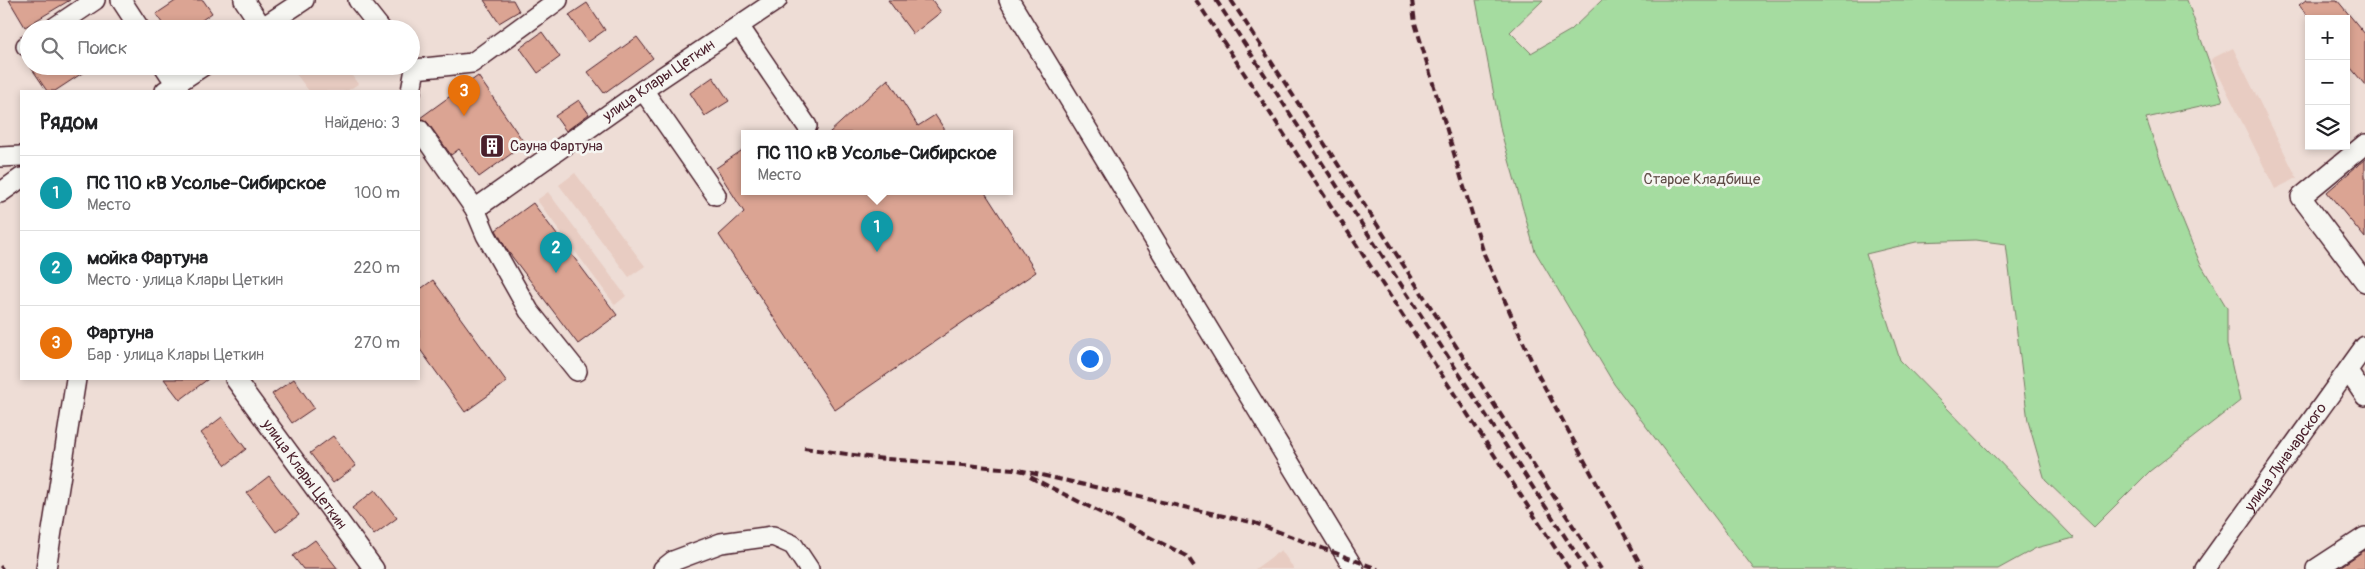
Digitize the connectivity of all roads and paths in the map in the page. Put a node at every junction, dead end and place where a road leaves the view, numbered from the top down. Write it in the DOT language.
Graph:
graph roads {
  1 [pos="95,0"];
  2 [pos="121,0"];
  3 [pos="244,0"];
  4 [pos="304,0"];
  5 [pos="358,0"];
  6 [pos="558,0"];
  7 [pos="777,0"];
  8 [pos="1009,0"];
  9 [pos="65,20"];
  10 [pos="134,20"];
  11 [pos="256,20"];
  12 [pos="273,20"];
  13 [pos="374,20"];
  14 [pos="739,26"];
  15 [pos="420,67"];
  16 [pos="166,75"];
  17 [pos="190,75"];
  18 [pos="412,75"];
  19 [pos="170,88"];
  20 [pos="411,90"];
  21 [pos="644,90"];
  22 [pos="807,126"];
  23 [pos="420,130"];
  24 [pos="2365,144"];
  25 [pos="20,156"];
  26 [pos="0,157"];
  27 [pos="20,179"];
  28 [pos="0,194"];
  29 [pos="716,195"];
  30 [pos="475,209"];
  31 [pos="2365,282"];
  32 [pos="2365,346"];
  33 [pos="577,371"];
  34 [pos="2348,371"];
  35 [pos="76,380"];
  36 [pos="236,380"];
  37 [pos="2365,396"];
  38 [pos="2365,537"];
  39 [pos="0,566"];
  40 [pos="3,569"];
  41 [pos="46,569"];
  42 [pos="374,569"];
  43 [pos="663,569"];
  44 [pos="809,569"];
  45 [pos="1354,569"];
  46 [pos="2205,569"];
  47 [pos="2316,569"];
  1 -- 9 [label="street"];
  2 -- 10 [label="street"];
  3 -- 11 [label="street"];
  4 -- 12 [label="street"];
  5 -- 13 [label="street"];
  6 -- 15 [label="street"];
  7 -- 14 [label="street, улица Клары Цеткин"];
  8 -- 45 [label="street"];
  14 -- 21 [label="street, улица Клары Цеткин"];
  14 -- 22 [label="street"];
  16 -- 19 [label="street"];
  17 -- 19 [label="street"];
  18 -- 20 [label="street"];
  21 -- 29 [label="street"];
  21 -- 30 [label="street, улица Клары Цеткин"];
  23 -- 30 [label="street"];
  24 -- 31 [label="street"];
  25 -- 26 [label="street"];
  27 -- 28 [label="street"];
  30 -- 33 [label="street"];
  32 -- 34 [label="street, улица Луначарского"];
  34 -- 37 [label="street"];
  34 -- 46 [label="street, улица Луначарского"];
  35 -- 41 [label="street"];
  36 -- 42 [label="street, улица Клары Цеткин"];
  38 -- 47 [label="street"];
  39 -- 40 [label="path"];
  43 -- 44 [label="street"];
}
